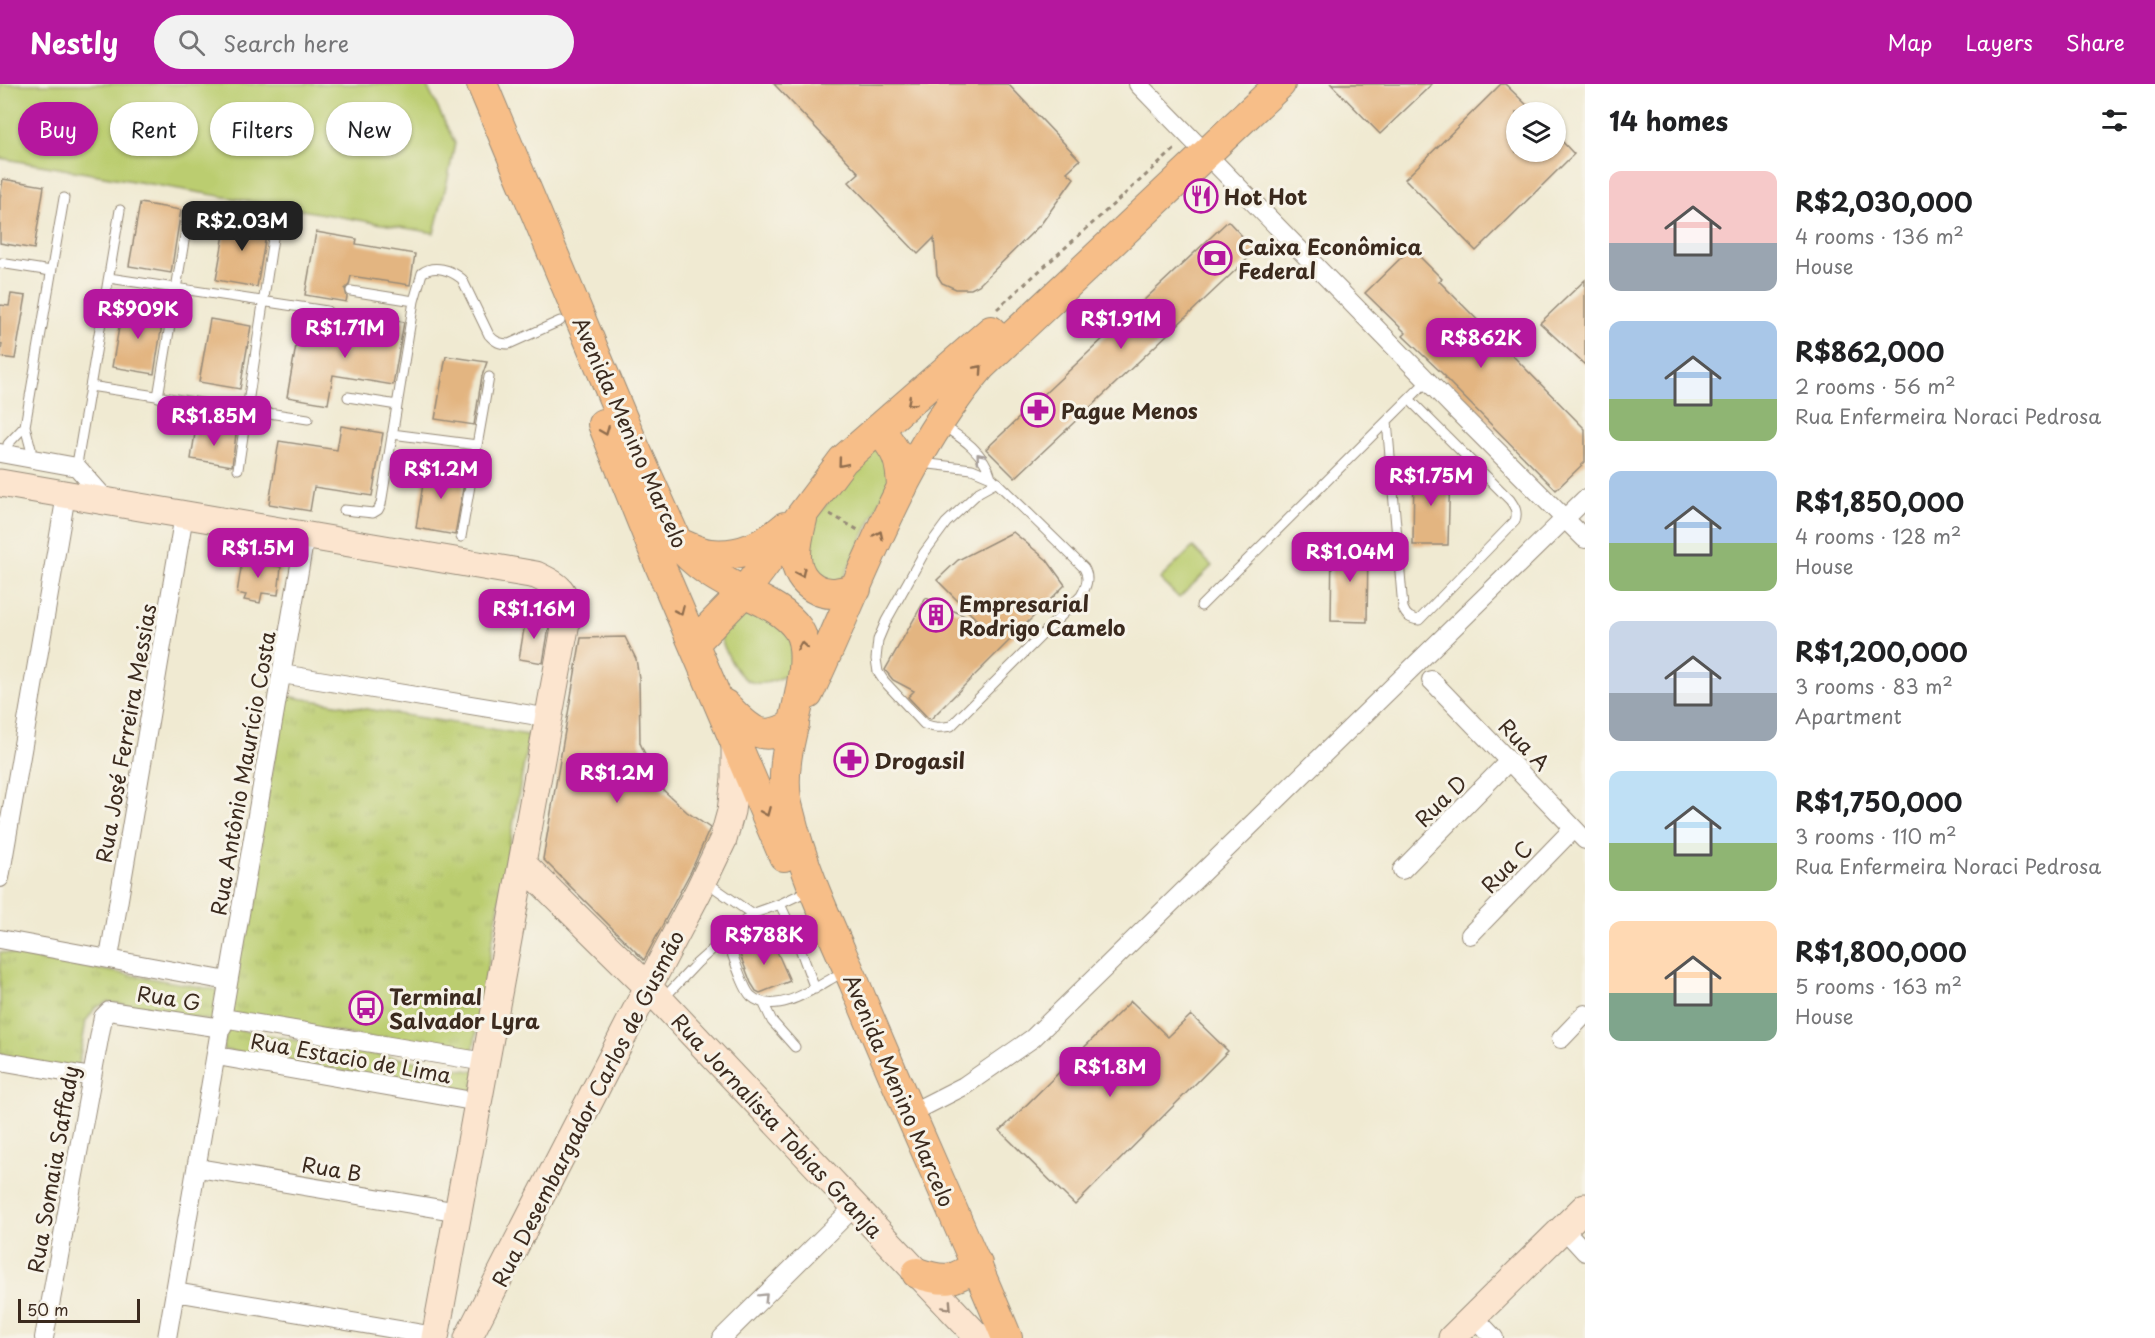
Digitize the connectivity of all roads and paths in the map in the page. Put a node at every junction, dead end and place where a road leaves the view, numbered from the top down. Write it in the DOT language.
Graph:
graph roads {
  1 [pos="462,84"];
  2 [pos="482,84"];
  3 [pos="1138,84"];
  4 [pos="1258,84"];
  5 [pos="1280,84"];
  6 [pos="1197,143"];
  7 [pos="64,198"];
  8 [pos="120,210"];
  9 [pos="187,223"];
  10 [pos="273,238"];
  11 [pos="0,263"];
  12 [pos="51,272"];
  13 [pos="109,278"];
  14 [pos="176,288"];
  15 [pos="351,291"];
  16 [pos="414,301"];
  17 [pos="264,302"];
  18 [pos="996,310"];
  19 [pos="327,311"];
  20 [pos="560,321"];
  21 [pos="489,377"];
  22 [pos="1427,381"];
  23 [pos="90,387"];
  24 [pos="158,397"];
  25 [pos="348,397"];
  26 [pos="1409,399"];
  27 [pos="397,405"];
  28 [pos="247,410"];
  29 [pos="308,419"];
  30 [pos="1387,421"];
  31 [pos="938,423"];
  32 [pos="25,426"];
  33 [pos="879,429"];
  34 [pos="392,434"];
  35 [pos="477,445"];
  36 [pos="3,449"];
  37 [pos="32,454"];
  38 [pos="77,462"];
  39 [pos="916,462"];
  40 [pos="238,469"];
  41 [pos="994,479"];
  42 [pos="0,483"];
  43 [pos="902,488"];
  44 [pos="66,495"];
  45 [pos="1585,499"];
  46 [pos="108,502"];
  47 [pos="344,510"];
  48 [pos="807,510"];
  49 [pos="184,515"];
  50 [pos="1565,519"];
  51 [pos="305,536"];
  52 [pos="461,537"];
  53 [pos="1585,539"];
  54 [pos="877,541"];
  55 [pos="677,542"];
  56 [pos="856,589"];
  57 [pos="744,592"];
  58 [pos="1201,606"];
  59 [pos="694,642"];
  60 [pos="282,674"];
  61 [pos="1431,680"];
  62 [pos="718,698"];
  63 [pos="550,718"];
  64 [pos="794,724"];
  65 [pos="735,739"];
  66 [pos="1509,761"];
  67 [pos="1579,835"];
  68 [pos="523,864"];
  69 [pos="1402,870"];
  70 [pos="0,878"];
  71 [pos="704,880"];
  72 [pos="790,899"];
  73 [pos="752,914"];
  74 [pos="1470,935"];
  75 [pos="726,937"];
  76 [pos="0,939"];
  77 [pos="109,958"];
  78 [pos="228,981"];
  79 [pos="826,982"];
  80 [pos="654,994"];
  81 [pos="763,1002"];
  82 [pos="110,1011"];
  83 [pos="1585,1014"];
  84 [pos="223,1023"];
  85 [pos="1561,1039"];
  86 [pos="795,1047"];
  87 [pos="217,1056"];
  88 [pos="0,1061"];
  89 [pos="485,1062"];
  90 [pos="92,1077"];
  91 [pos="478,1102"];
  92 [pos="909,1114"];
  93 [pos="198,1168"];
  94 [pos="855,1206"];
  95 [pos="1585,1207"];
  96 [pos="459,1212"];
  97 [pos="1563,1228"];
  98 [pos="1585,1252"];
  99 [pos="971,1269"];
  100 [pos="918,1273"];
  101 [pos="175,1292"];
  102 [pos="442,1301"];
  103 [pos="485,1306"];
  104 [pos="1474,1317"];
  105 [pos="435,1337"];
  106 [pos="44,1338"];
  107 [pos="167,1338"];
  108 [pos="468,1338"];
  109 [pos="722,1338"];
  110 [pos="979,1338"];
  111 [pos="991,1338"];
  112 [pos="1007,1338"];
  113 [pos="1452,1338"];
  114 [pos="1494,1338"];
  1 -- 20 [label="main road, Avenida Menino Marcelo"];
  2 -- 55 [label="main road, Avenida Menino Marcelo"];
  3 -- 6 [label="street"];
  4 -- 6 [label="main road"];
  5 -- 6 [label="main road"];
  6 -- 18 [label="path"];
  6 -- 22 [label="street"];
  31 -- 6 [label="main road, one-way"];
  6 -- 33 [label="main road, one-way"];
  7 -- 12 [label="lane"];
  8 -- 13 [label="lane"];
  9 -- 14 [label="lane"];
  10 -- 17 [label="lane"];
  11 -- 12 [label="lane"];
  12 -- 32 [label="lane"];
  13 -- 14 [label="lane"];
  13 -- 23 [label="lane"];
  14 -- 17 [label="lane"];
  14 -- 24 [label="lane"];
  15 -- 16 [label="lane"];
  16 -- 20 [label="lane"];
  16 -- 27 [label="lane"];
  17 -- 19 [label="lane"];
  17 -- 28 [label="lane"];
  20 -- 59 [label="main road, Avenida Menino Marcelo, one-way"];
  21 -- 35 [label="lane"];
  22 -- 26 [label="lane"];
  22 -- 50 [label="street"];
  23 -- 24 [label="lane"];
  23 -- 38 [label="lane"];
  24 -- 28 [label="lane"];
  25 -- 27 [label="lane"];
  26 -- 30 [label="lane"];
  26 -- 30 [label="lane"];
  27 -- 34 [label="lane"];
  28 -- 29 [label="lane"];
  28 -- 40 [label="lane"];
  30 -- 58 [label="lane"];
  31 -- 39 [label="main road"];
  41 -- 31 [label="lane, one-way"];
  32 -- 36 [label="lane"];
  32 -- 37 [label="lane"];
  33 -- 43 [label="main road"];
  33 -- 48 [label="main road, one-way"];
  34 -- 35 [label="lane"];
  34 -- 47 [label="lane"];
  35 -- 52 [label="lane"];
  36 -- 37 [label="street"];
  37 -- 38 [label="street"];
  38 -- 46 [label="street"];
  39 -- 41 [label="lane"];
  39 -- 43 [label="main road"];
  41 -- 41 [label="lane"];
  42 -- 44 [label="street"];
  54 -- 43 [label="main road, one-way"];
  44 -- 46 [label="street"];
  44 -- 70 [label="street"];
  45 -- 50 [label="street"];
  46 -- 49 [label="street"];
  48 -- 54 [label="path"];
  48 -- 55 [label="main road"];
  48 -- 56 [label="main road, one-way"];
  48 -- 57 [label="main road"];
  49 -- 51 [label="street"];
  49 -- 77 [label="street, Rua José Ferreira Messias"];
  50 -- 53 [label="street"];
  50 -- 92 [label="street"];
  51 -- 60 [label="street, Rua Antônio Maurício Costa"];
  51 -- 63 [label="street"];
  54 -- 56 [label="main road"];
  55 -- 57 [label="main road, Avenida Menino Marcelo"];
  56 -- 64 [label="main road"];
  57 -- 59 [label="main road"];
  64 -- 57 [label="main road, Avenida Menino Marcelo, one-way"];
  59 -- 62 [label="main road, Avenida Menino Marcelo"];
  60 -- 63 [label="street"];
  60 -- 78 [label="street, Rua Antônio Maurício Costa"];
  61 -- 66 [label="street, Rua A"];
  62 -- 64 [label="main road"];
  62 -- 65 [label="main road, Avenida Menino Marcelo"];
  63 -- 68 [label="street"];
  64 -- 92 [label="main road, Avenida Menino Marcelo"];
  65 -- 71 [label="street, Rua Desembargador Carlos de Gusmão"];
  65 -- 72 [label="main road, Avenida Menino Marcelo, one-way"];
  66 -- 67 [label="street, Rua A"];
  66 -- 69 [label="street, Rua D"];
  67 -- 74 [label="street, Rua C"];
  68 -- 80 [label="street, Rua Jornalista Tobias Granja"];
  68 -- 89 [label="street"];
  71 -- 73 [label="lane"];
  71 -- 80 [label="street, Rua Desembargador Carlos de Gusmão"];
  72 -- 73 [label="lane"];
  72 -- 79 [label="main road, Avenida Menino Marcelo"];
  73 -- 75 [label="lane"];
  75 -- 80 [label="lane"];
  75 -- 81 [label="lane"];
  76 -- 77 [label="street"];
  77 -- 78 [label="street"];
  78 -- 84 [label="street, Rua Antônio Maurício Costa"];
  79 -- 81 [label="lane"];
  79 -- 99 [label="main road, Avenida Menino Marcelo"];
  80 -- 94 [label="street, Rua Jornalista Tobias Granja"];
  80 -- 103 [label="street, Rua Desembargador Carlos de Gusmão"];
  81 -- 86 [label="lane"];
  82 -- 84 [label="street, Rua G"];
  82 -- 90 [label="street, Rua Somaia Saffady"];
  83 -- 85 [label="street"];
  84 -- 87 [label="street, Rua Antônio Maurício Costa"];
  84 -- 89 [label="street, Rua G"];
  87 -- 91 [label="street, Rua Estacio de Lima"];
  87 -- 93 [label="street, Rua Antônio Maurício Costa"];
  88 -- 90 [label="street"];
  89 -- 91 [label="street"];
  90 -- 106 [label="street, Rua Somaia Saffady"];
  91 -- 96 [label="street"];
  92 -- 99 [label="main road, Avenida Menino Marcelo"];
  93 -- 96 [label="street, Rua B"];
  93 -- 101 [label="street, Rua Antônio Maurício Costa"];
  94 -- 100 [label="street, Rua Jornalista Tobias Granja"];
  109 -- 94 [label="street, one-way"];
  95 -- 97 [label="street"];
  96 -- 102 [label="street"];
  97 -- 98 [label="street"];
  97 -- 104 [label="street"];
  99 -- 100 [label="main road"];
  99 -- 111 [label="main road, Avenida Menino Marcelo"];
  99 -- 112 [label="main road, Avenida Menino Marcelo"];
  100 -- 110 [label="street, Rua Jornalista Tobias Granja, one-way"];
  101 -- 105 [label="street"];
  101 -- 107 [label="street, Rua Antônio Maurício Costa"];
  102 -- 103 [label="street"];
  102 -- 105 [label="street"];
  103 -- 108 [label="street, Rua Desembargador Carlos de Gusmão"];
  104 -- 113 [label="street"];
  104 -- 114 [label="street"];
}
